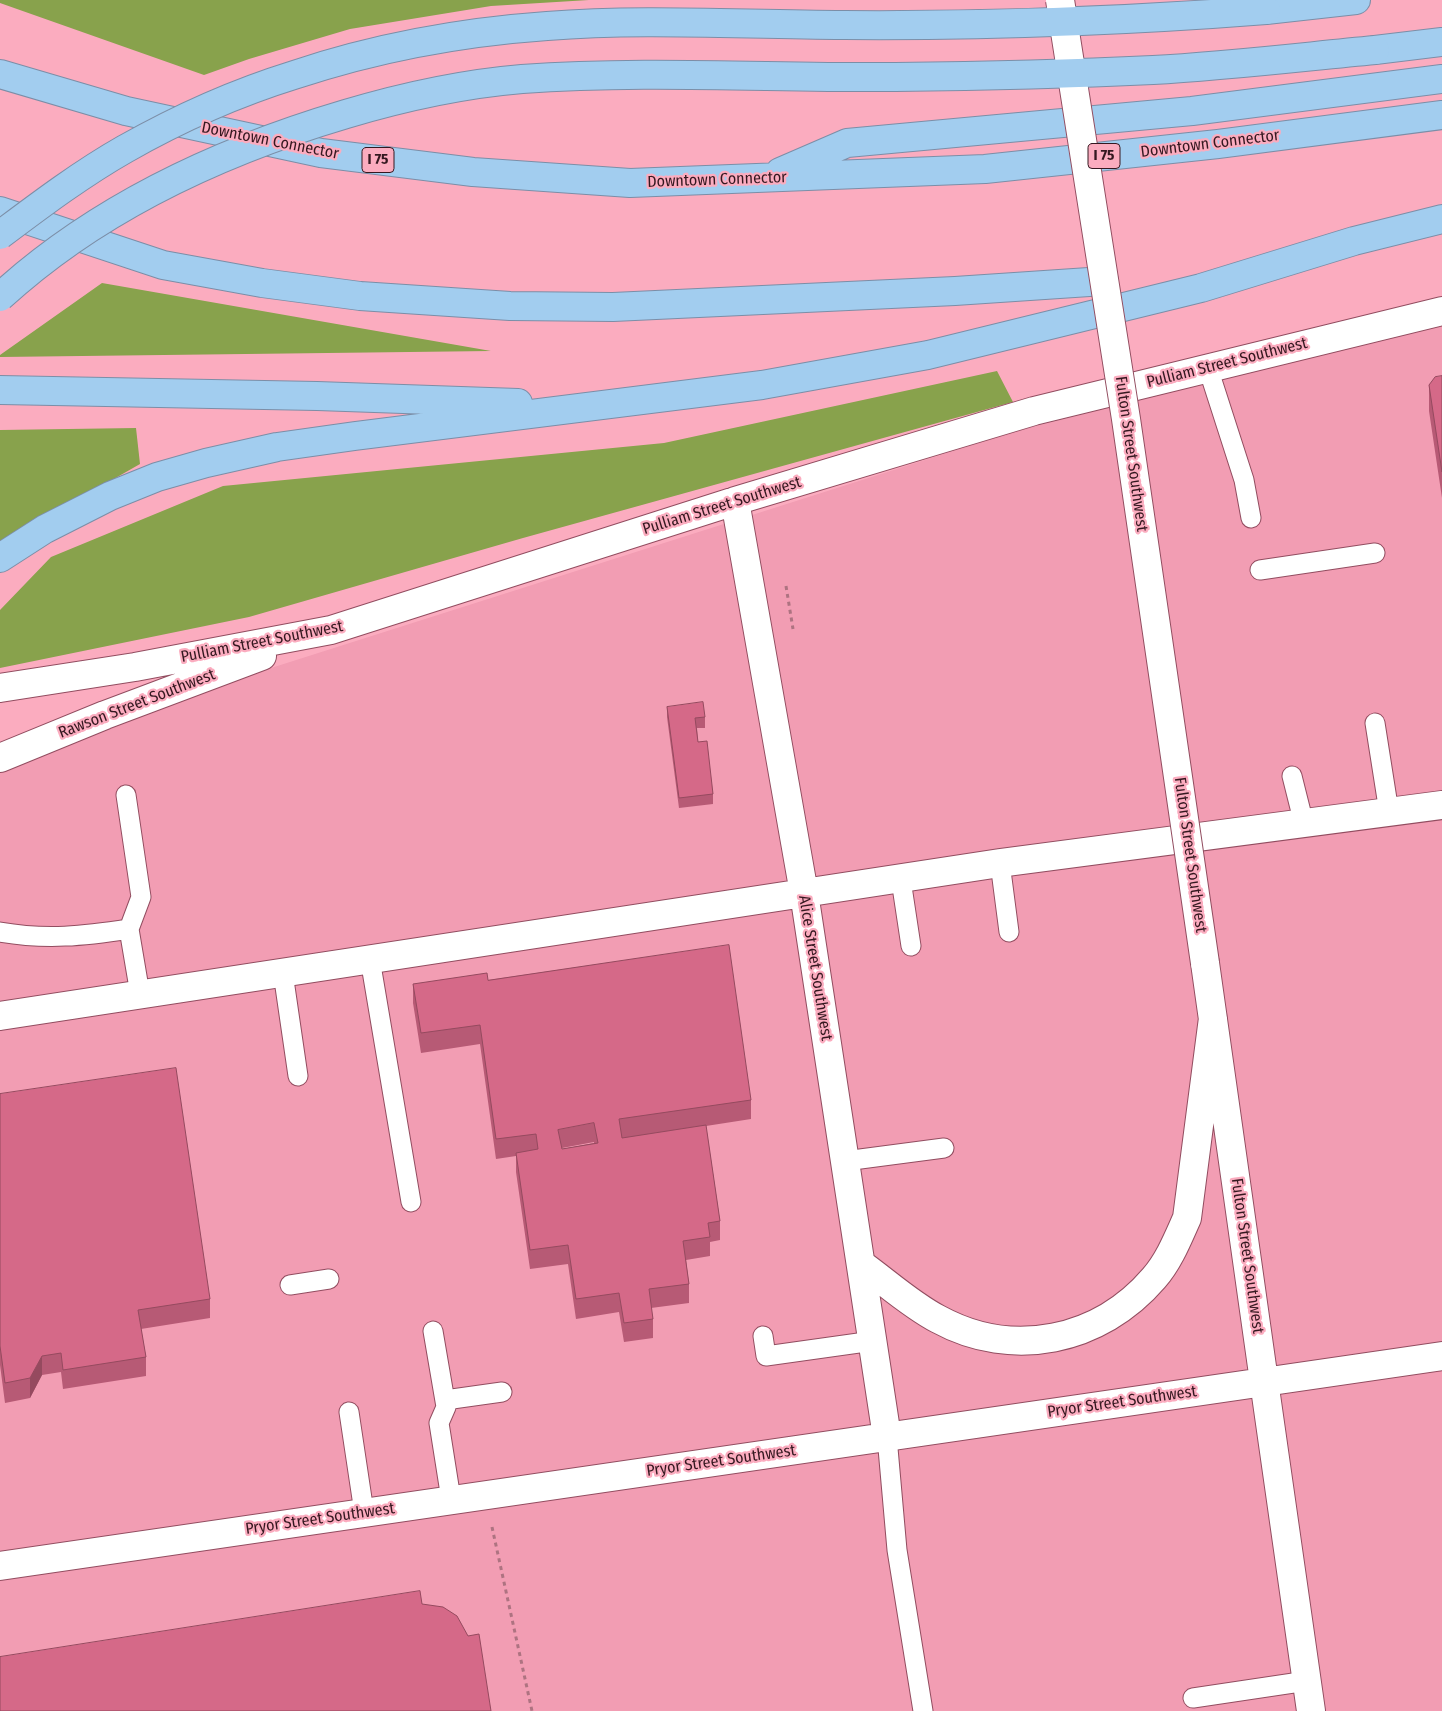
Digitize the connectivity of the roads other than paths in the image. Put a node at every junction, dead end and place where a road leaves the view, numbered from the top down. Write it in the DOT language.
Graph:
graph roads {
  1 [pos="1060,0"];
  2 [pos="1356,0"];
  3 [pos="1442,42"];
  4 [pos="0,74"];
  5 [pos="1442,79"];
  6 [pos="1442,115"];
  7 [pos="764,178"];
  8 [pos="0,211"];
  9 [pos="1442,219"];
  10 [pos="0,235"];
  11 [pos="1104,281"];
  12 [pos="0,297"];
  13 [pos="1442,311"];
  14 [pos="1208,368"];
  15 [pos="0,390"];
  16 [pos="657,400"];
  17 [pos="735,501"];
  18 [pos="1251,518"];
  19 [pos="1375,553"];
  20 [pos="0,558"];
  21 [pos="1260,570"];
  22 [pos="331,630"];
  23 [pos="0,688"];
  24 [pos="1374,724"];
  25 [pos="0,758"];
  26 [pos="1292,776"];
  27 [pos="126,794"];
  28 [pos="1442,805"];
  29 [pos="1389,812"];
  30 [pos="1304,824"];
  31 [pos="1000,864"];
  32 [pos="901,880"];
  33 [pos="804,893"];
  34 [pos="129,929"];
  35 [pos="0,932"];
  36 [pos="1010,932"];
  37 [pos="911,946"];
  38 [pos="370,959"];
  39 [pos="283,972"];
  40 [pos="140,994"];
  41 [pos="0,1016"];
  42 [pos="1213,1018"];
  43 [pos="298,1076"];
  44 [pos="944,1148"];
  45 [pos="845,1161"];
  46 [pos="411,1202"];
  47 [pos="861,1264"];
  48 [pos="329,1279"];
  49 [pos="290,1285"];
  50 [pos="433,1331"];
  51 [pos="763,1336"];
  52 [pos="873,1341"];
  53 [pos="1442,1356"];
  54 [pos="1264,1381"];
  55 [pos="502,1392"];
  56 [pos="445,1400"];
  57 [pos="348,1412"];
  58 [pos="887,1437"];
  59 [pos="451,1499"];
  60 [pos="364,1512"];
  61 [pos="0,1566"];
  62 [pos="1307,1681"];
  63 [pos="1193,1698"];
  64 [pos="923,1711"];
  65 [pos="1311,1711"];
  1 -- 11 [label="main road, Fulton Street Southwest, bridge"];
  2 -- 10 [label="highway, bridge"];
  3 -- 12 [label="highway, bridge"];
  4 -- 7 [label="highway, Downtown Connector / I 75"];
  5 -- 7 [label="highway"];
  6 -- 7 [label="highway, Downtown Connector / I 75"];
  8 -- 11 [label="highway"];
  9 -- 16 [label="highway"];
  11 -- 42 [label="main road, Fulton Street Southwest, bridge"];
  13 -- 14 [label="main road, Pulliam Street Southwest"];
  14 -- 17 [label="main road, Pulliam Street Southwest"];
  14 -- 18 [label="lane"];
  15 -- 16 [label="highway"];
  16 -- 20 [label="highway"];
  17 -- 22 [label="main road, Pulliam Street Southwest"];
  17 -- 33 [label="main road, Alice Street Southwest"];
  19 -- 21 [label="lane"];
  22 -- 23 [label="main road, Pulliam Street Southwest"];
  22 -- 25 [label="main road, Rawson Street Southwest"];
  24 -- 29 [label="lane"];
  26 -- 30 [label="lane"];
  27 -- 34 [label="lane"];
  28 -- 29 [label="main road"];
  29 -- 30 [label="main road"];
  30 -- 31 [label="main road"];
  31 -- 32 [label="main road"];
  31 -- 36 [label="lane"];
  32 -- 33 [label="main road"];
  32 -- 37 [label="lane"];
  33 -- 38 [label="main road"];
  33 -- 45 [label="main road, Alice Street Southwest"];
  34 -- 35 [label="lane"];
  34 -- 40 [label="lane"];
  38 -- 39 [label="main road"];
  38 -- 46 [label="lane"];
  39 -- 40 [label="main road"];
  39 -- 43 [label="lane"];
  40 -- 41 [label="main road"];
  42 -- 47 [label="main road"];
  42 -- 54 [label="main road, Fulton Street Southwest"];
  44 -- 45 [label="lane"];
  45 -- 47 [label="main road, Alice Street Southwest"];
  47 -- 52 [label="main road, Alice Street Southwest"];
  48 -- 49 [label="lane"];
  50 -- 56 [label="lane"];
  51 -- 52 [label="lane"];
  52 -- 58 [label="main road, Alice Street Southwest"];
  53 -- 54 [label="main road, Pryor Street Southwest"];
  54 -- 58 [label="main road, Pryor Street Southwest"];
  54 -- 62 [label="main road, Fulton Street Southwest"];
  55 -- 56 [label="lane"];
  56 -- 59 [label="lane"];
  57 -- 60 [label="lane"];
  58 -- 59 [label="main road, Pryor Street Southwest"];
  58 -- 64 [label="lane"];
  59 -- 60 [label="main road, Pryor Street Southwest"];
  60 -- 61 [label="main road, Pryor Street Southwest"];
  62 -- 63 [label="lane"];
  62 -- 65 [label="main road, Fulton Street Southwest"];
}
